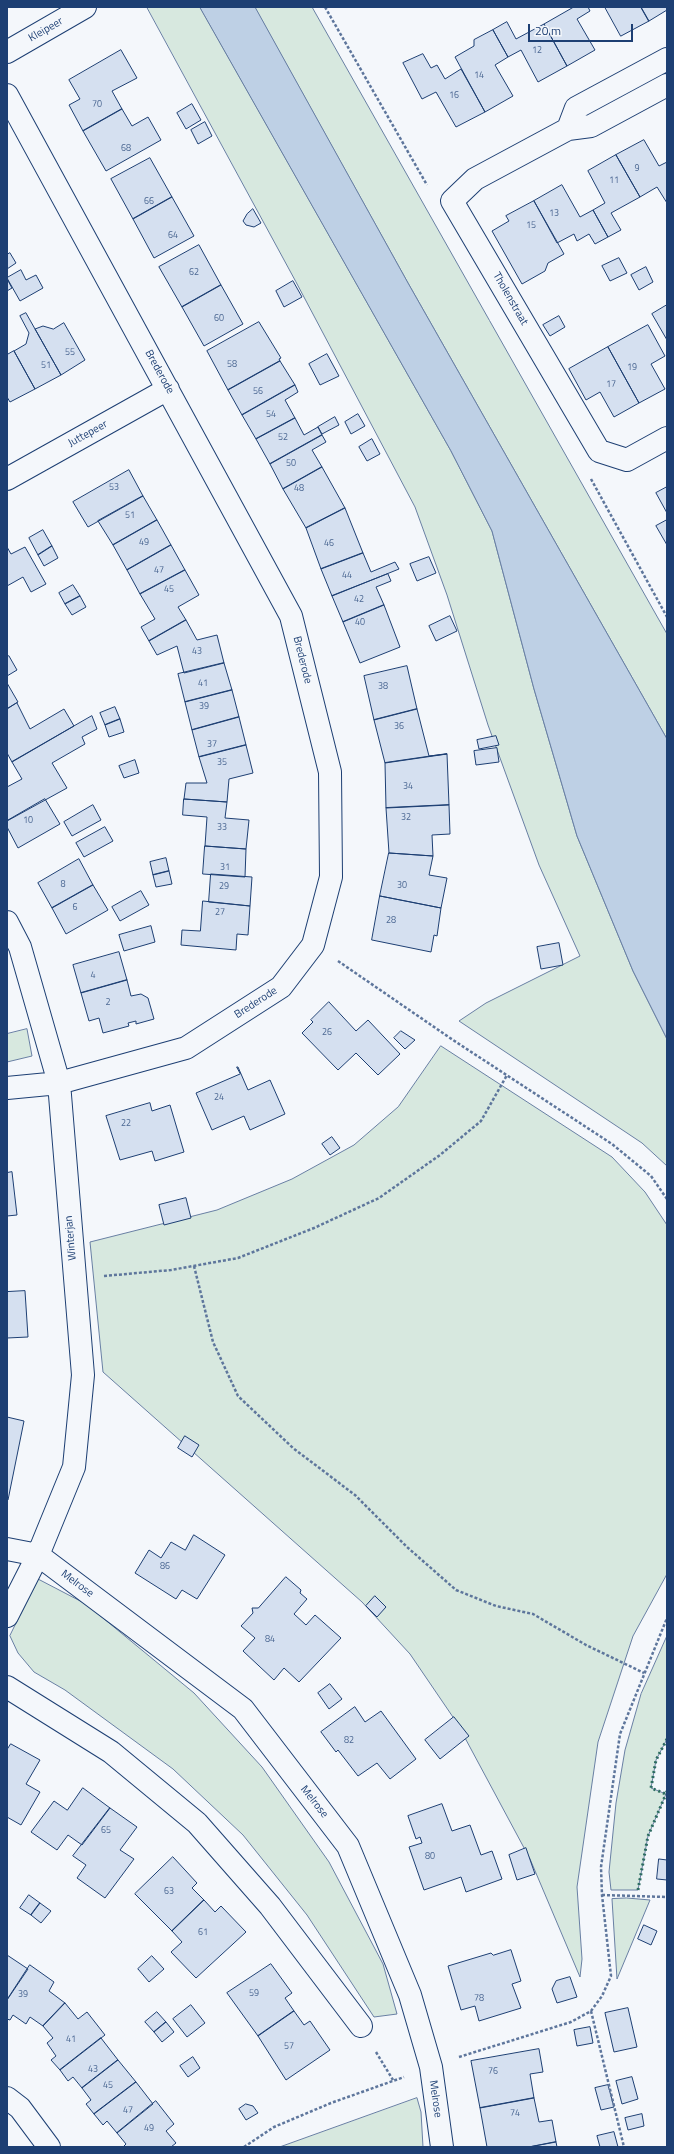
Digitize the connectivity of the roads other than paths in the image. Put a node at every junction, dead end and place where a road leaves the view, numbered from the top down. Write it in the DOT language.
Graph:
graph roads {
  1 [pos="85,7"];
  2 [pos="7,52"];
  3 [pos="667,59"];
  4 [pos="667,85"];
  5 [pos="7,95"];
  6 [pos="568,129"];
  7 [pos="168,389"];
  8 [pos="667,438"];
  9 [pos="7,479"];
  10 [pos="7,922"];
  11 [pos="58,1083"];
  12 [pos="7,1088"];
  13 [pos="7,1549"];
  14 [pos="38,1555"];
  15 [pos="7,1616"];
  16 [pos="7,1687"];
  17 [pos="361,2026"];
  18 [pos="7,2098"];
  19 [pos="49,2147"];
  20 [pos="442,2147"];
  1 -- 2 [label="street, Kleipeer"];
  3 -- 6 [label="street"];
  4 -- 6 [label="street, Tholenstraat"];
  5 -- 7 [label="street, Brederode"];
  6 -- 8 [label="street, Tholenstraat"];
  7 -- 9 [label="street, Juttepeer"];
  7 -- 11 [label="street, Brederode"];
  10 -- 11 [label="street, Winterjan"];
  11 -- 12 [label="street, Brederode"];
  11 -- 14 [label="street, Winterjan"];
  13 -- 14 [label="street, Melrose"];
  14 -- 15 [label="street"];
  14 -- 20 [label="street, Melrose"];
  16 -- 17 [label="street"];
  18 -- 19 [label="street"];
}
